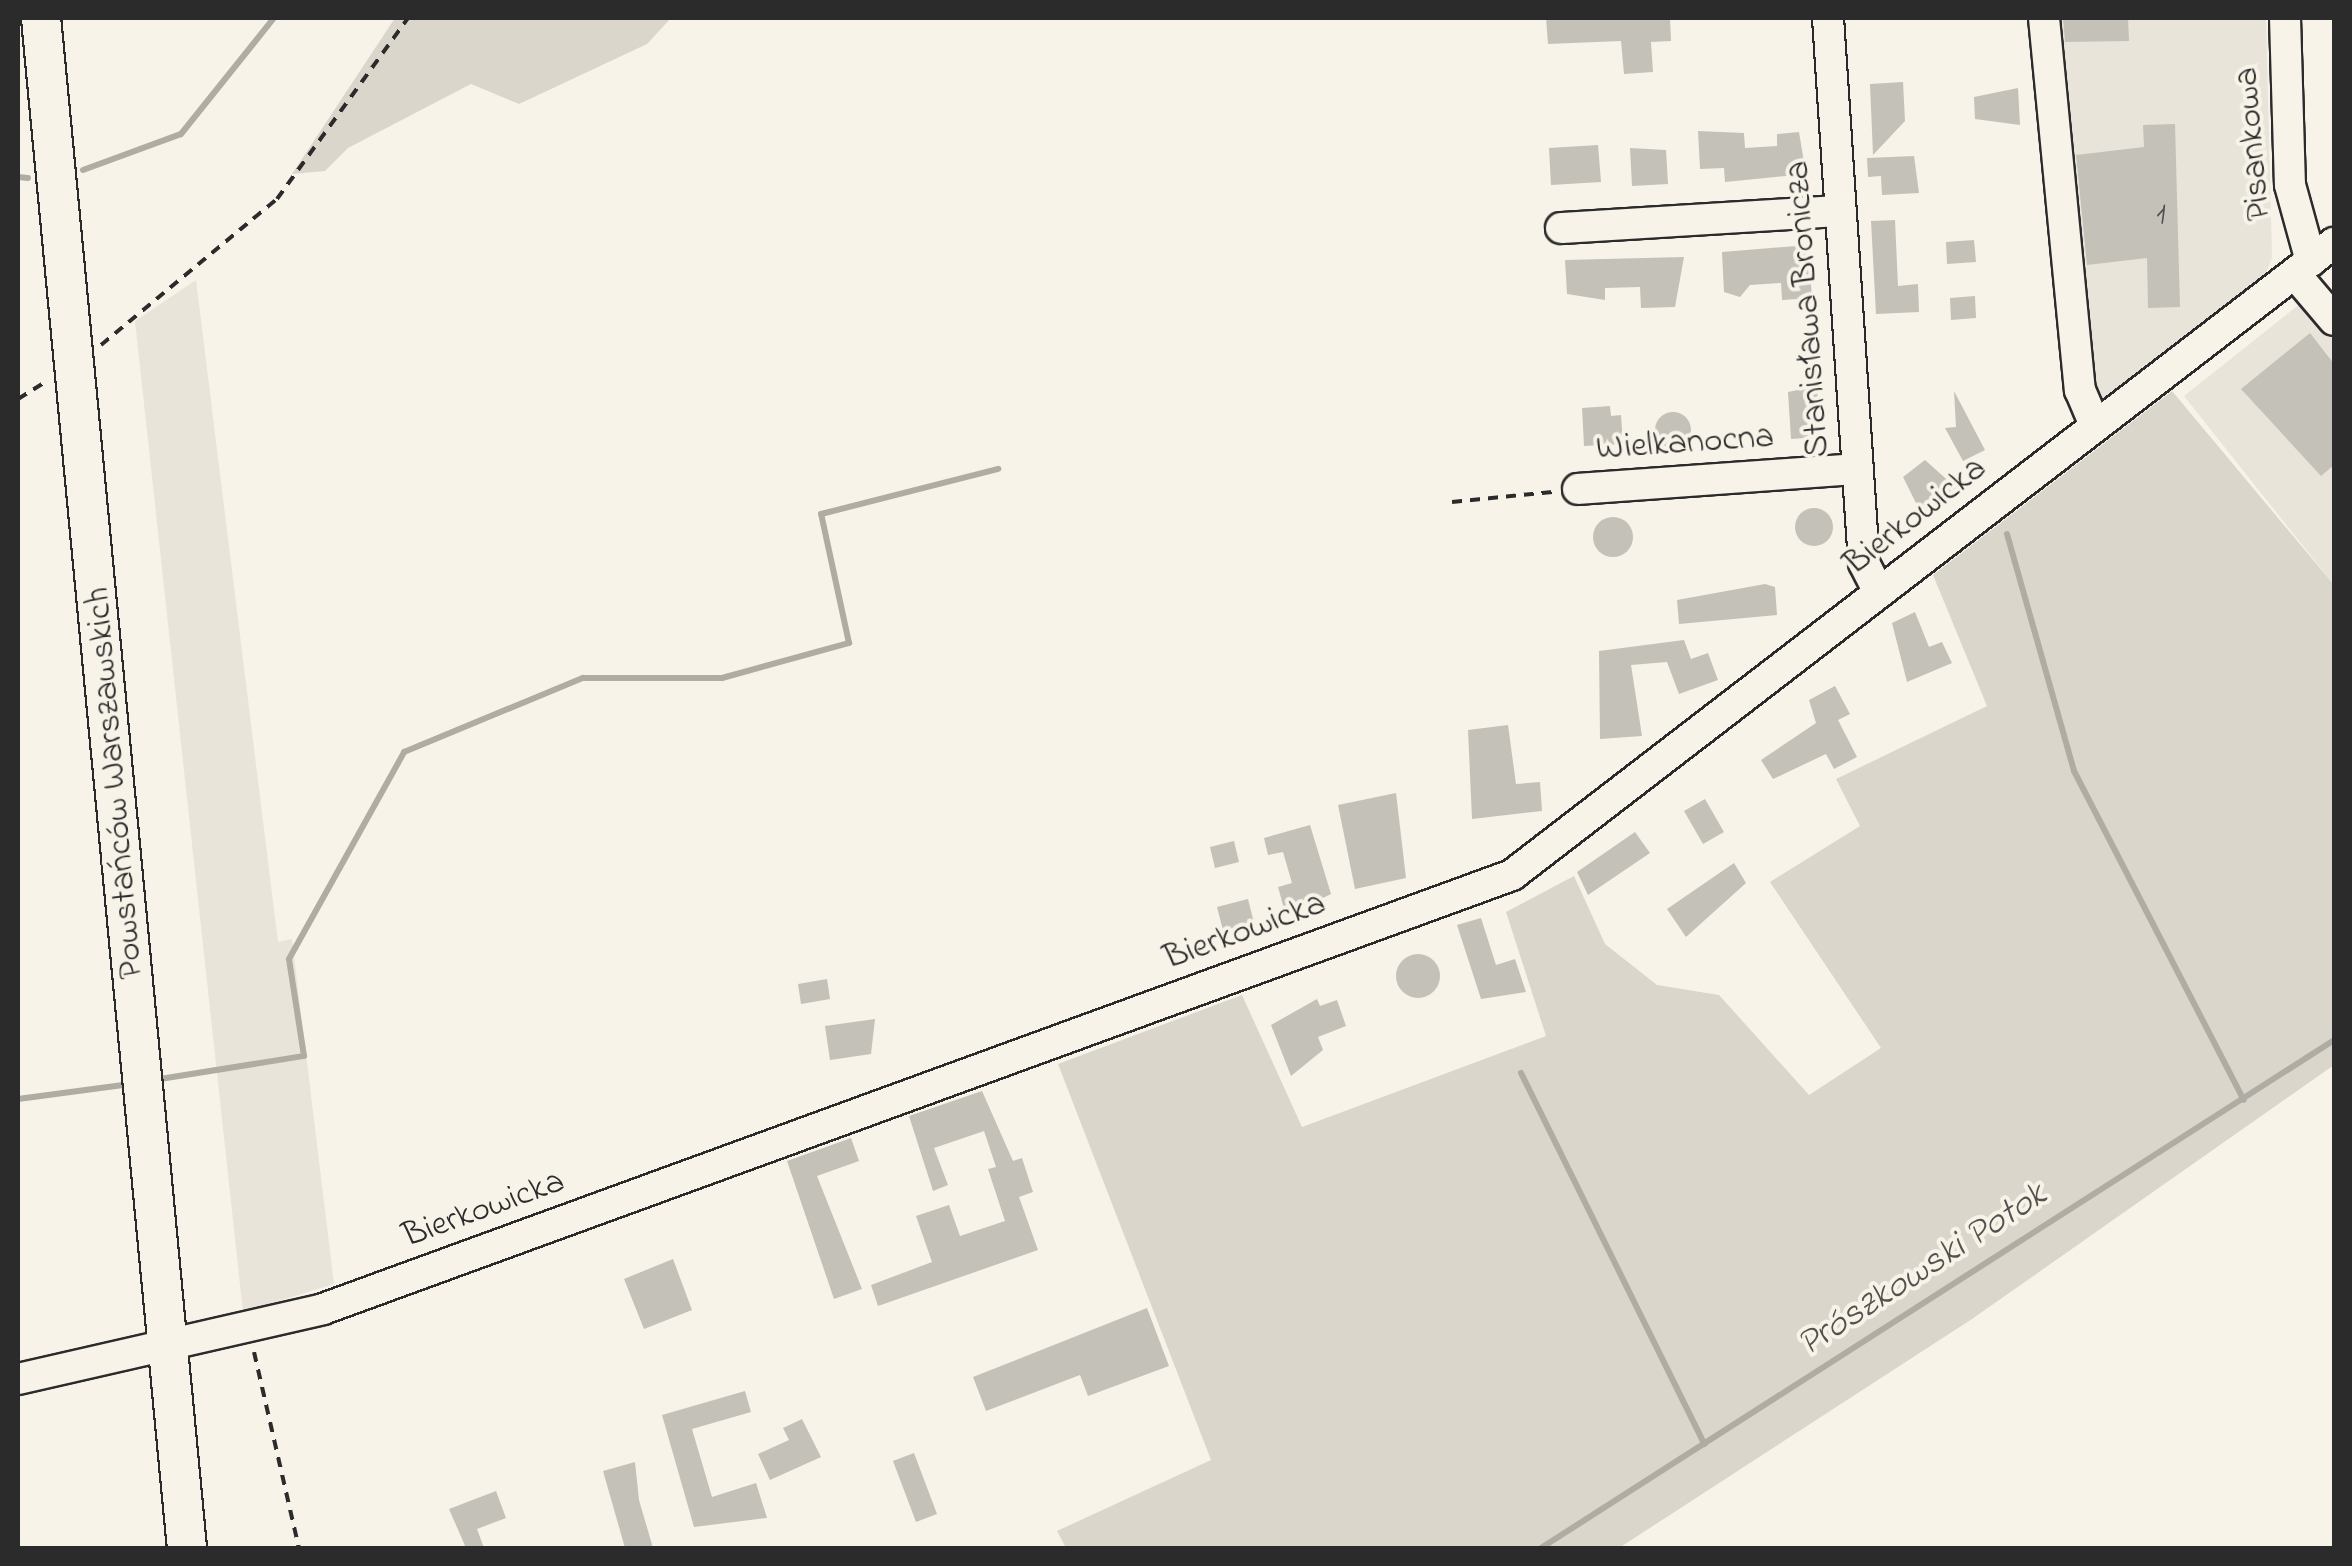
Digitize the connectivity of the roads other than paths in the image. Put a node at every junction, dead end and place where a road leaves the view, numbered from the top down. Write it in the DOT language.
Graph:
graph roads {
  1 [pos="42,18"];
  2 [pos="1828,18"];
  3 [pos="2044,18"];
  4 [pos="2285,18"];
  5 [pos="1839,211"];
  6 [pos="1562,228"];
  7 [pos="2314,259"];
  8 [pos="2334,320"];
  9 [pos="2095,426"];
  10 [pos="1857,470"];
  11 [pos="1578,489"];
  12 [pos="1879,592"];
  13 [pos="170,1348"];
  14 [pos="18,1379"];
  15 [pos="187,1548"];
  1 -- 13 [label="main road, Powstańców Warszawskich"];
  2 -- 5 [label="street, Stanisława Bronicza"];
  3 -- 9 [label="street"];
  4 -- 7 [label="street, Pisankowa"];
  5 -- 6 [label="street"];
  5 -- 10 [label="street, Stanisława Bronicza"];
  7 -- 8 [label="street"];
  7 -- 9 [label="street, Bierkowicka"];
  9 -- 12 [label="street, Bierkowicka"];
  10 -- 11 [label="street, Wielkanocna"];
  10 -- 12 [label="street, Stanisława Bronicza"];
  12 -- 13 [label="street, Bierkowicka"];
  13 -- 14 [label="street, Bierkowicka"];
  13 -- 15 [label="main road, Powstańców Warszawskich"];
}
